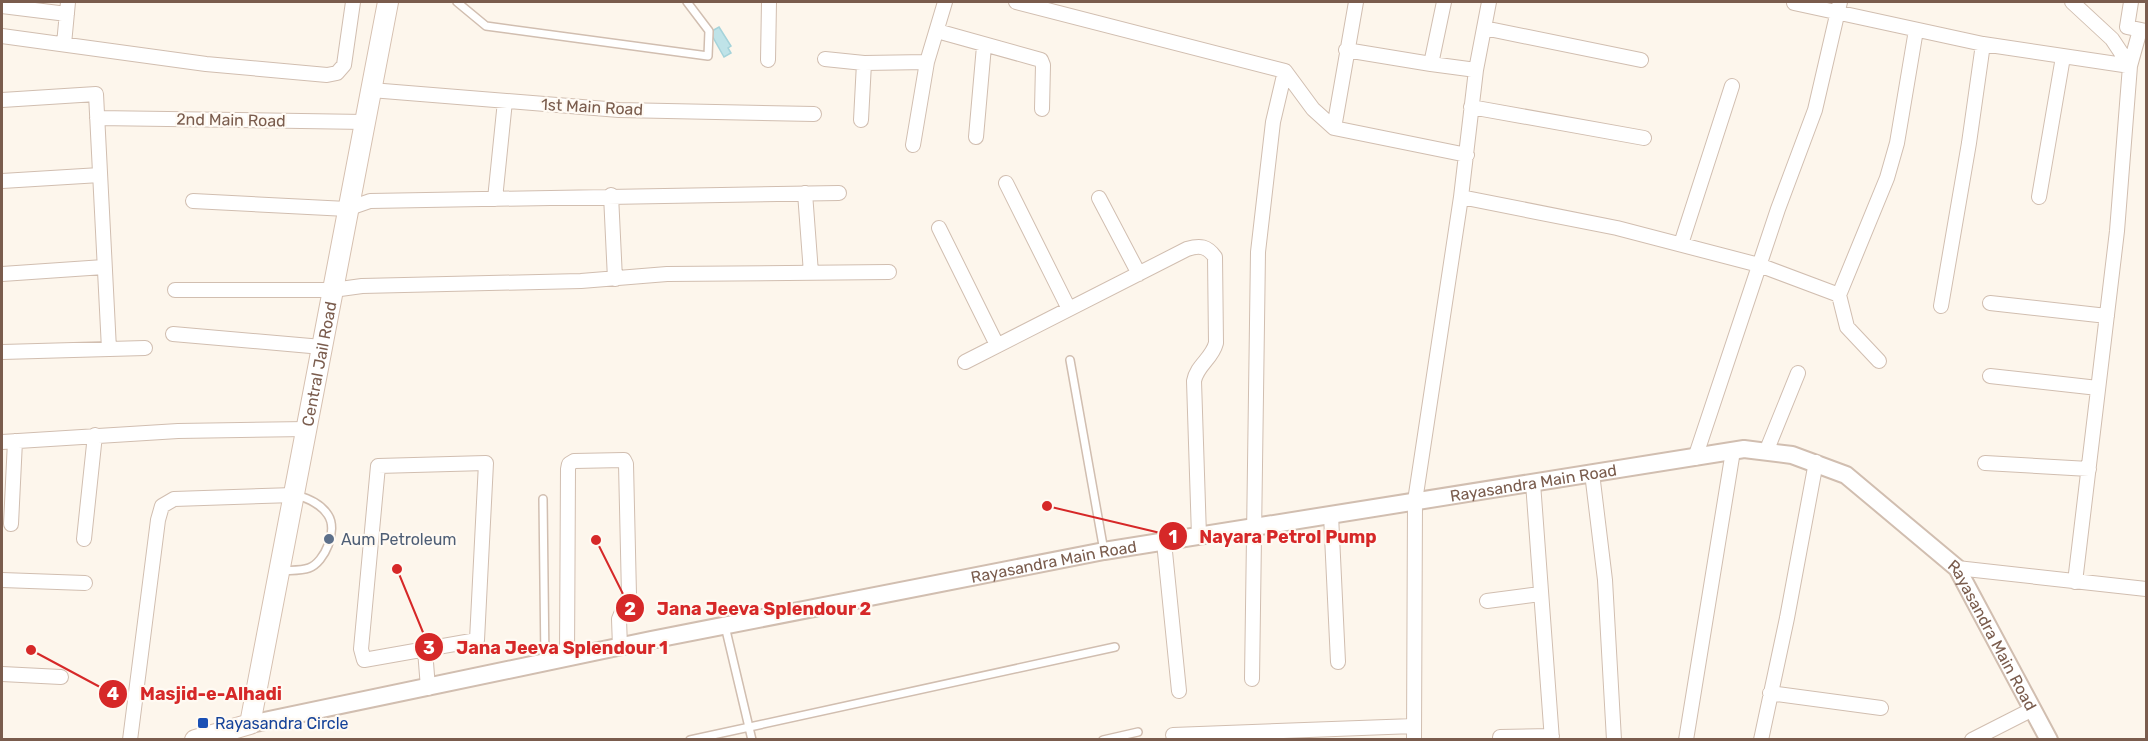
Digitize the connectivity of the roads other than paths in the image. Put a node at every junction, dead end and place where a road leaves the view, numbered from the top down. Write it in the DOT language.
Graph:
graph roads {
  1 [pos="353,2"];
  2 [pos="388,2"];
  3 [pos="457,2"];
  4 [pos="687,2"];
  5 [pos="769,2"];
  6 [pos="945,2"];
  7 [pos="1016,2"];
  8 [pos="1356,2"];
  9 [pos="1444,2"];
  10 [pos="1489,2"];
  11 [pos="1790,2"];
  12 [pos="2072,2"];
  13 [pos="2132,2"];
  14 [pos="2,6"];
  15 [pos="1838,7"];
  16 [pos="68,8"];
  17 [pos="1484,28"];
  18 [pos="1916,30"];
  19 [pos="937,31"];
  20 [pos="2143,31"];
  21 [pos="2,36"];
  22 [pos="64,44"];
  23 [pos="1983,44"];
  24 [pos="984,46"];
  25 [pos="1346,50"];
  26 [pos="2063,57"];
  27 [pos="825,59"];
  28 [pos="768,60"];
  29 [pos="1641,60"];
  30 [pos="927,62"];
  31 [pos="864,63"];
  32 [pos="1431,64"];
  33 [pos="2130,66"];
  34 [pos="1476,70"];
  35 [pos="1285,71"];
  36 [pos="1732,86"];
  37 [pos="371,90"];
  38 [pos="2,100"];
  39 [pos="505,101"];
  40 [pos="1471,107"];
  41 [pos="1042,109"];
  42 [pos="814,114"];
  43 [pos="97,118"];
  44 [pos="861,120"];
  45 [pos="365,122"];
  46 [pos="1334,128"];
  47 [pos="976,137"];
  48 [pos="1644,138"];
  49 [pos="913,145"];
  50 [pos="1467,154"];
  51 [pos="100,175"];
  52 [pos="2,181"];
  53 [pos="1006,183"];
  54 [pos="805,193"];
  55 [pos="839,193"];
  56 [pos="611,195"];
  57 [pos="1461,197"];
  58 [pos="2039,197"];
  59 [pos="495,198"];
  60 [pos="1099,198"];
  61 [pos="193,201"];
  62 [pos="347,209"];
  63 [pos="939,228"];
  64 [pos="1681,244"];
  65 [pos="1759,265"];
  66 [pos="104,267"];
  67 [pos="889,272"];
  68 [pos="811,273"];
  69 [pos="2,274"];
  70 [pos="1139,274"];
  71 [pos="615,279"];
  72 [pos="175,290"];
  73 [pos="333,290"];
  74 [pos="1839,295"];
  75 [pos="1990,303"];
  76 [pos="1941,306"];
  77 [pos="1070,309"];
  78 [pos="2107,316"];
  79 [pos="173,334"];
  80 [pos="997,345"];
  81 [pos="322,347"];
  82 [pos="145,348"];
  83 [pos="109,349"];
  84 [pos="2,352"];
  85 [pos="1070,360"];
  86 [pos="1879,361"];
  87 [pos="965,362"];
  88 [pos="1798,373"];
  89 [pos="1990,376"];
  90 [pos="2098,388"];
  91 [pos="307,429"];
  92 [pos="95,435"];
  93 [pos="8,442"];
  94 [pos="1733,451"];
  95 [pos="1766,452"];
  96 [pos="1695,458"];
  97 [pos="1816,462"];
  98 [pos="1985,463"];
  99 [pos="2088,469"];
  100 [pos="1592,473"];
  101 [pos="1533,483"];
  102 [pos="294,495"];
  103 [pos="543,500"];
  104 [pos="1415,501"];
  105 [pos="1331,515"];
  106 [pos="11,524"];
  107 [pos="1253,528"];
  108 [pos="1199,536"];
  109 [pos="84,539"];
  110 [pos="1164,542"];
  111 [pos="1104,551"];
  112 [pos="1957,568"];
  113 [pos="280,571"];
  114 [pos="2,580"];
  115 [pos="2075,582"];
  116 [pos="85,583"];
  117 [pos="2146,589"];
  118 [pos="1540,594"];
  119 [pos="1487,601"];
  120 [pos="725,626"];
  121 [pos="620,647"];
  122 [pos="1115,647"];
  123 [pos="425,650"];
  124 [pos="567,658"];
  125 [pos="1338,662"];
  126 [pos="545,663"];
  127 [pos="2,674"];
  128 [pos="62,677"];
  129 [pos="1252,679"];
  130 [pos="428,688"];
  131 [pos="1179,691"];
  132 [pos="1770,693"];
  133 [pos="1881,708"];
  134 [pos="2033,709"];
  135 [pos="250,724"];
  136 [pos="749,727"];
  137 [pos="1138,732"];
  138 [pos="1414,733"];
  139 [pos="1173,735"];
  140 [pos="1500,737"];
  141 [pos="1552,738"];
  142 [pos="130,740"];
  143 [pos="195,740"];
  144 [pos="690,740"];
  145 [pos="752,740"];
  146 [pos="1103,740"];
  147 [pos="1614,740"];
  148 [pos="1686,740"];
  149 [pos="1761,740"];
  150 [pos="1972,740"];
  151 [pos="2049,740"];
  1 -- 22 [label="street"];
  2 -- 37 [label="main road, Central Jail Road"];
  3 -- 4 [label="lane"];
  5 -- 28 [label="street"];
  6 -- 19 [label="street"];
  7 -- 35 [label="street"];
  8 -- 25 [label="street"];
  9 -- 32 [label="street"];
  10 -- 17 [label="street"];
  11 -- 15 [label="street"];
  12 -- 33 [label="street"];
  13 -- 20 [label="street"];
  14 -- 16 [label="street"];
  15 -- 18 [label="street"];
  15 -- 65 [label="street"];
  16 -- 22 [label="street"];
  17 -- 29 [label="street"];
  17 -- 34 [label="street"];
  18 -- 23 [label="street"];
  18 -- 74 [label="street"];
  19 -- 24 [label="street"];
  19 -- 30 [label="street"];
  20 -- 33 [label="street"];
  21 -- 22 [label="street"];
  23 -- 26 [label="street"];
  23 -- 76 [label="street"];
  24 -- 41 [label="street"];
  24 -- 47 [label="street"];
  25 -- 32 [label="street"];
  25 -- 46 [label="street"];
  26 -- 33 [label="street"];
  26 -- 58 [label="street"];
  27 -- 31 [label="street"];
  30 -- 31 [label="street"];
  30 -- 49 [label="street"];
  31 -- 44 [label="street"];
  32 -- 34 [label="street"];
  33 -- 78 [label="street"];
  34 -- 40 [label="street"];
  35 -- 46 [label="street"];
  35 -- 107 [label="street"];
  36 -- 64 [label="street"];
  37 -- 39 [label="street, 1st Main Road"];
  37 -- 45 [label="main road, Central Jail Road"];
  38 -- 43 [label="street"];
  39 -- 42 [label="street, 1st Main Road"];
  39 -- 59 [label="street"];
  40 -- 48 [label="street"];
  40 -- 50 [label="street"];
  43 -- 45 [label="street, 2nd Main Road"];
  43 -- 51 [label="street"];
  45 -- 62 [label="main road, Central Jail Road"];
  46 -- 50 [label="street"];
  50 -- 57 [label="street"];
  51 -- 52 [label="street"];
  51 -- 66 [label="street"];
  53 -- 77 [label="street"];
  54 -- 55 [label="street"];
  54 -- 56 [label="street"];
  54 -- 68 [label="street"];
  56 -- 59 [label="street"];
  56 -- 71 [label="street"];
  57 -- 64 [label="street"];
  57 -- 104 [label="street"];
  59 -- 62 [label="street"];
  60 -- 70 [label="street"];
  61 -- 62 [label="street"];
  62 -- 73 [label="main road, Central Jail Road"];
  63 -- 80 [label="street"];
  64 -- 65 [label="street"];
  65 -- 74 [label="street"];
  65 -- 96 [label="street"];
  66 -- 69 [label="street"];
  66 -- 83 [label="street"];
  67 -- 68 [label="street"];
  68 -- 71 [label="street"];
  70 -- 77 [label="street"];
  70 -- 108 [label="street"];
  71 -- 73 [label="street"];
  72 -- 73 [label="street"];
  73 -- 81 [label="main road, Central Jail Road"];
  74 -- 86 [label="street"];
  75 -- 78 [label="street"];
  77 -- 80 [label="street"];
  78 -- 90 [label="street"];
  79 -- 81 [label="street"];
  80 -- 87 [label="street"];
  81 -- 91 [label="main road, Central Jail Road"];
  82 -- 83 [label="street"];
  83 -- 84 [label="street"];
  85 -- 111 [label="lane"];
  88 -- 95 [label="street"];
  89 -- 90 [label="street"];
  90 -- 99 [label="street"];
  91 -- 92 [label="street"];
  91 -- 102 [label="main road, Central Jail Road"];
  92 -- 93 [label="street"];
  92 -- 109 [label="street"];
  93 -- 106 [label="street"];
  94 -- 95 [label="street, Rayasandra Main Road"];
  94 -- 96 [label="street, Rayasandra Main Road"];
  94 -- 148 [label="street"];
  95 -- 97 [label="street, Rayasandra Main Road"];
  96 -- 100 [label="street, Rayasandra Main Road"];
  97 -- 112 [label="street, Rayasandra Main Road"];
  97 -- 132 [label="street"];
  98 -- 99 [label="street"];
  99 -- 115 [label="street"];
  100 -- 101 [label="street, Rayasandra Main Road"];
  100 -- 147 [label="street"];
  101 -- 104 [label="street, Rayasandra Main Road"];
  101 -- 118 [label="street"];
  102 -- 113 [label="main road, Central Jail Road"];
  102 -- 113 [label="lane"];
  102 -- 142 [label="street"];
  103 -- 126 [label="lane"];
  104 -- 105 [label="street, Rayasandra Main Road"];
  104 -- 138 [label="street"];
  105 -- 107 [label="street, Rayasandra Main Road"];
  105 -- 125 [label="street"];
  107 -- 108 [label="street, Rayasandra Main Road"];
  107 -- 129 [label="street"];
  108 -- 110 [label="street, Rayasandra Main Road"];
  110 -- 111 [label="street, Rayasandra Main Road"];
  110 -- 131 [label="street"];
  111 -- 120 [label="street, Rayasandra Main Road"];
  112 -- 115 [label="street"];
  112 -- 134 [label="street, Rayasandra Main Road"];
  113 -- 135 [label="main road, Central Jail Road"];
  114 -- 116 [label="street"];
  115 -- 117 [label="street"];
  118 -- 119 [label="street"];
  118 -- 141 [label="street"];
  120 -- 121 [label="street, Rayasandra Main Road"];
  120 -- 136 [label="lane"];
  121 -- 124 [label="street, Rayasandra Main Road"];
  121 -- 124 [label="street"];
  122 -- 136 [label="lane"];
  123 -- 123 [label="street"];
  123 -- 130 [label="street"];
  124 -- 126 [label="street, Rayasandra Main Road"];
  126 -- 130 [label="street, Rayasandra Main Road"];
  127 -- 128 [label="street"];
  130 -- 135 [label="street, Rayasandra Main Road"];
  132 -- 133 [label="street"];
  132 -- 149 [label="street"];
  134 -- 150 [label="street"];
  134 -- 151 [label="street, Rayasandra Main Road"];
  135 -- 143 [label="main road"];
  136 -- 144 [label="lane"];
  136 -- 145 [label="lane"];
  137 -- 146 [label="lane"];
  138 -- 139 [label="street"];
  140 -- 141 [label="street"];
}
